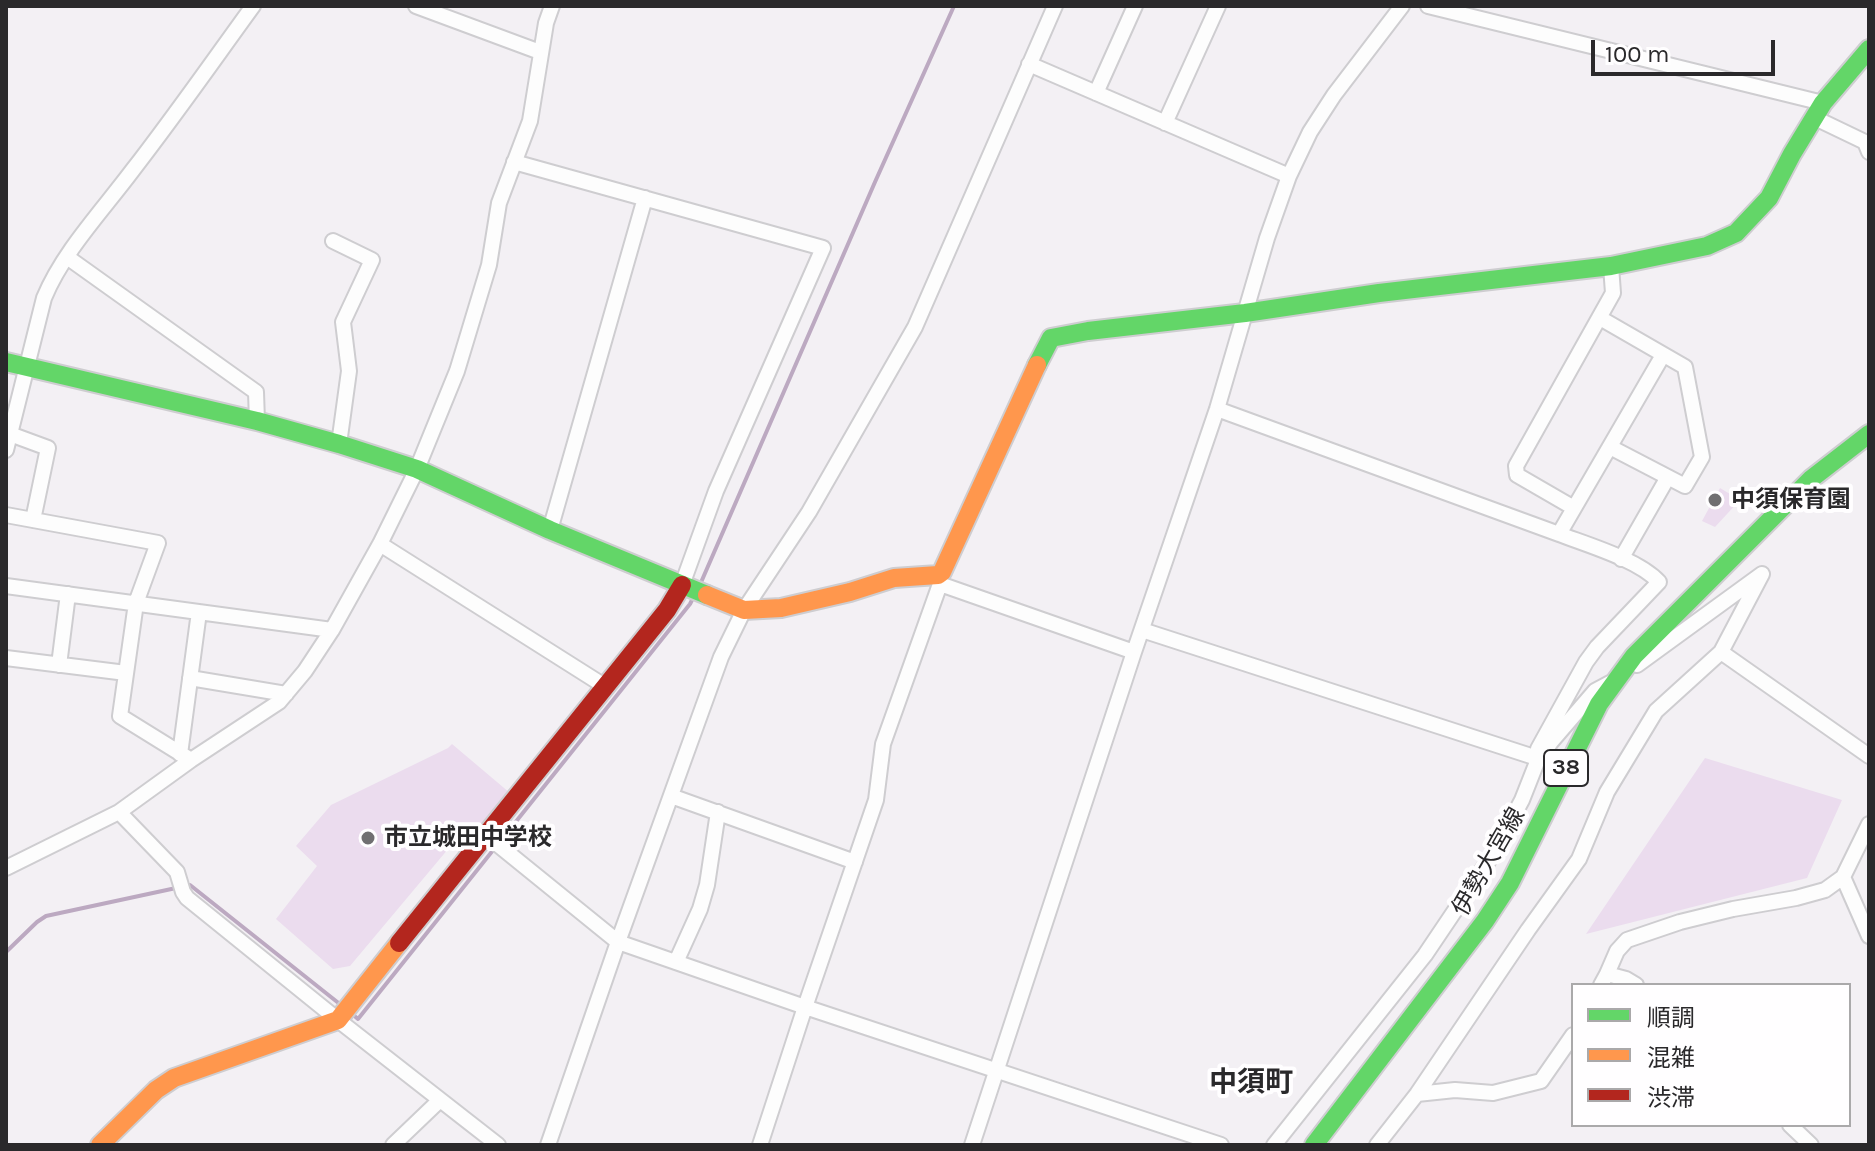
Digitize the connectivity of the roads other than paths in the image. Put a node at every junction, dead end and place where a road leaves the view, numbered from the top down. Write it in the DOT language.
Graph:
graph roads {
  1 [pos="253,6"];
  2 [pos="416,6"];
  3 [pos="552,6"];
  4 [pos="1055,6"];
  5 [pos="1135,6"];
  6 [pos="1218,6"];
  7 [pos="1402,6"];
  8 [pos="1428,6"];
  9 [pos="1869,49"];
  10 [pos="540,52"];
  11 [pos="1029,64"];
  12 [pos="1096,93"];
  13 [pos="1819,111"];
  14 [pos="1165,123"];
  15 [pos="1869,152"];
  16 [pos="514,162"];
  17 [pos="1289,176"];
  18 [pos="645,198"];
  19 [pos="333,241"];
  20 [pos="67,257"];
  21 [pos="1611,266"];
  22 [pos="1245,313"];
  23 [pos="1600,318"];
  24 [pos="1663,355"];
  25 [pos="6,362"];
  26 [pos="26,368"];
  27 [pos="1217,409"];
  28 [pos="257,421"];
  29 [pos="10,434"];
  30 [pos="1869,434"];
  31 [pos="339,444"];
  32 [pos="1610,447"];
  33 [pos="6,450"];
  34 [pos="417,469"];
  35 [pos="1668,477"];
  36 [pos="1574,508"];
  37 [pos="6,515"];
  38 [pos="33,520"];
  39 [pos="550,530"];
  40 [pos="1559,534"];
  41 [pos="380,544"];
  42 [pos="1621,559"];
  43 [pos="939,579"];
  44 [pos="6,586"];
  45 [pos="693,589"];
  46 [pos="68,594"];
  47 [pos="136,603"];
  48 [pos="744,610"];
  49 [pos="199,612"];
  50 [pos="332,630"];
  51 [pos="1142,630"];
  52 [pos="1134,652"];
  53 [pos="1721,652"];
  54 [pos="6,658"];
  55 [pos="59,665"];
  56 [pos="126,673"];
  57 [pos="190,678"];
  58 [pos="1614,682"];
  59 [pos="606,687"];
  60 [pos="286,694"];
  61 [pos="1869,756"];
  62 [pos="186,757"];
  63 [pos="1535,759"];
  64 [pos="671,796"];
  65 [pos="119,812"];
  66 [pos="718,812"];
  67 [pos="1869,824"];
  68 [pos="489,837"];
  69 [pos="855,862"];
  70 [pos="6,868"];
  71 [pos="1843,877"];
  72 [pos="1869,936"];
  73 [pos="618,942"];
  74 [pos="676,962"];
  75 [pos="1604,980"];
  76 [pos="1633,983"];
  77 [pos="805,1007"];
  78 [pos="343,1014"];
  79 [pos="1571,1038"];
  80 [pos="996,1070"];
  81 [pos="1417,1094"];
  82 [pos="440,1100"];
  83 [pos="1792,1127"];
  84 [pos="100,1145"];
  85 [pos="393,1145"];
  86 [pos="498,1145"];
  87 [pos="548,1145"];
  88 [pos="760,1145"];
  89 [pos="972,1145"];
  90 [pos="1221,1145"];
  91 [pos="1274,1145"];
  92 [pos="1314,1145"];
  93 [pos="1377,1145"];
  94 [pos="1811,1145"];
  1 -- 20 [label="street"];
  2 -- 10 [label="street"];
  3 -- 10 [label="street"];
  4 -- 11 [label="street"];
  5 -- 12 [label="street"];
  6 -- 14 [label="street"];
  7 -- 17 [label="street"];
  8 -- 13 [label="street"];
  9 -- 13 [label="street"];
  10 -- 16 [label="street"];
  11 -- 12 [label="street"];
  11 -- 48 [label="street"];
  12 -- 14 [label="street"];
  13 -- 15 [label="street"];
  13 -- 21 [label="street"];
  14 -- 17 [label="street"];
  16 -- 18 [label="street"];
  16 -- 34 [label="street"];
  17 -- 22 [label="street"];
  18 -- 39 [label="street"];
  18 -- 45 [label="street"];
  19 -- 31 [label="street"];
  20 -- 26 [label="street"];
  20 -- 28 [label="street"];
  21 -- 22 [label="street"];
  21 -- 23 [label="street"];
  22 -- 27 [label="street"];
  22 -- 43 [label="street"];
  23 -- 24 [label="street"];
  23 -- 36 [label="street"];
  24 -- 32 [label="street"];
  24 -- 35 [label="street"];
  25 -- 26 [label="street"];
  26 -- 28 [label="street"];
  26 -- 29 [label="street"];
  27 -- 40 [label="street"];
  27 -- 51 [label="street"];
  28 -- 31 [label="street"];
  29 -- 33 [label="street"];
  29 -- 38 [label="street"];
  30 -- 58 [label="street, 伊勢大宮線 / 38"];
  31 -- 34 [label="street"];
  32 -- 35 [label="street"];
  32 -- 36 [label="street"];
  34 -- 39 [label="street"];
  34 -- 41 [label="street"];
  35 -- 42 [label="street"];
  36 -- 40 [label="street"];
  37 -- 38 [label="street"];
  38 -- 47 [label="street"];
  39 -- 45 [label="street"];
  40 -- 42 [label="street"];
  41 -- 50 [label="street"];
  41 -- 59 [label="street"];
  42 -- 63 [label="street"];
  43 -- 48 [label="street"];
  43 -- 52 [label="street"];
  43 -- 69 [label="street"];
  44 -- 46 [label="street"];
  45 -- 48 [label="street"];
  45 -- 59 [label="street"];
  46 -- 47 [label="street"];
  46 -- 55 [label="street"];
  47 -- 49 [label="street"];
  47 -- 56 [label="street"];
  48 -- 64 [label="street"];
  49 -- 50 [label="street"];
  49 -- 57 [label="street"];
  50 -- 60 [label="street"];
  51 -- 52 [label="street"];
  51 -- 63 [label="street"];
  52 -- 80 [label="street"];
  53 -- 58 [label="street"];
  53 -- 61 [label="street"];
  53 -- 81 [label="street"];
  54 -- 55 [label="street"];
  55 -- 56 [label="street"];
  56 -- 62 [label="street"];
  57 -- 60 [label="street"];
  57 -- 62 [label="street"];
  58 -- 63 [label="street"];
  58 -- 92 [label="street, 伊勢大宮線 / 38"];
  59 -- 68 [label="street"];
  60 -- 62 [label="street"];
  62 -- 65 [label="street"];
  63 -- 91 [label="street"];
  64 -- 66 [label="street"];
  64 -- 73 [label="street"];
  65 -- 70 [label="street"];
  65 -- 78 [label="street"];
  66 -- 69 [label="street"];
  66 -- 74 [label="street"];
  67 -- 71 [label="street"];
  68 -- 73 [label="street"];
  68 -- 78 [label="street"];
  69 -- 77 [label="street"];
  71 -- 72 [label="street"];
  71 -- 75 [label="street"];
  73 -- 74 [label="street"];
  73 -- 87 [label="street"];
  74 -- 77 [label="street"];
  75 -- 76 [label="street"];
  77 -- 80 [label="street"];
  77 -- 88 [label="street"];
  78 -- 82 [label="street"];
  78 -- 84 [label="street"];
  79 -- 81 [label="street"];
  80 -- 89 [label="street"];
  80 -- 90 [label="street"];
  81 -- 93 [label="street"];
  82 -- 85 [label="street"];
  82 -- 86 [label="street"];
  83 -- 94 [label="street"];
}
